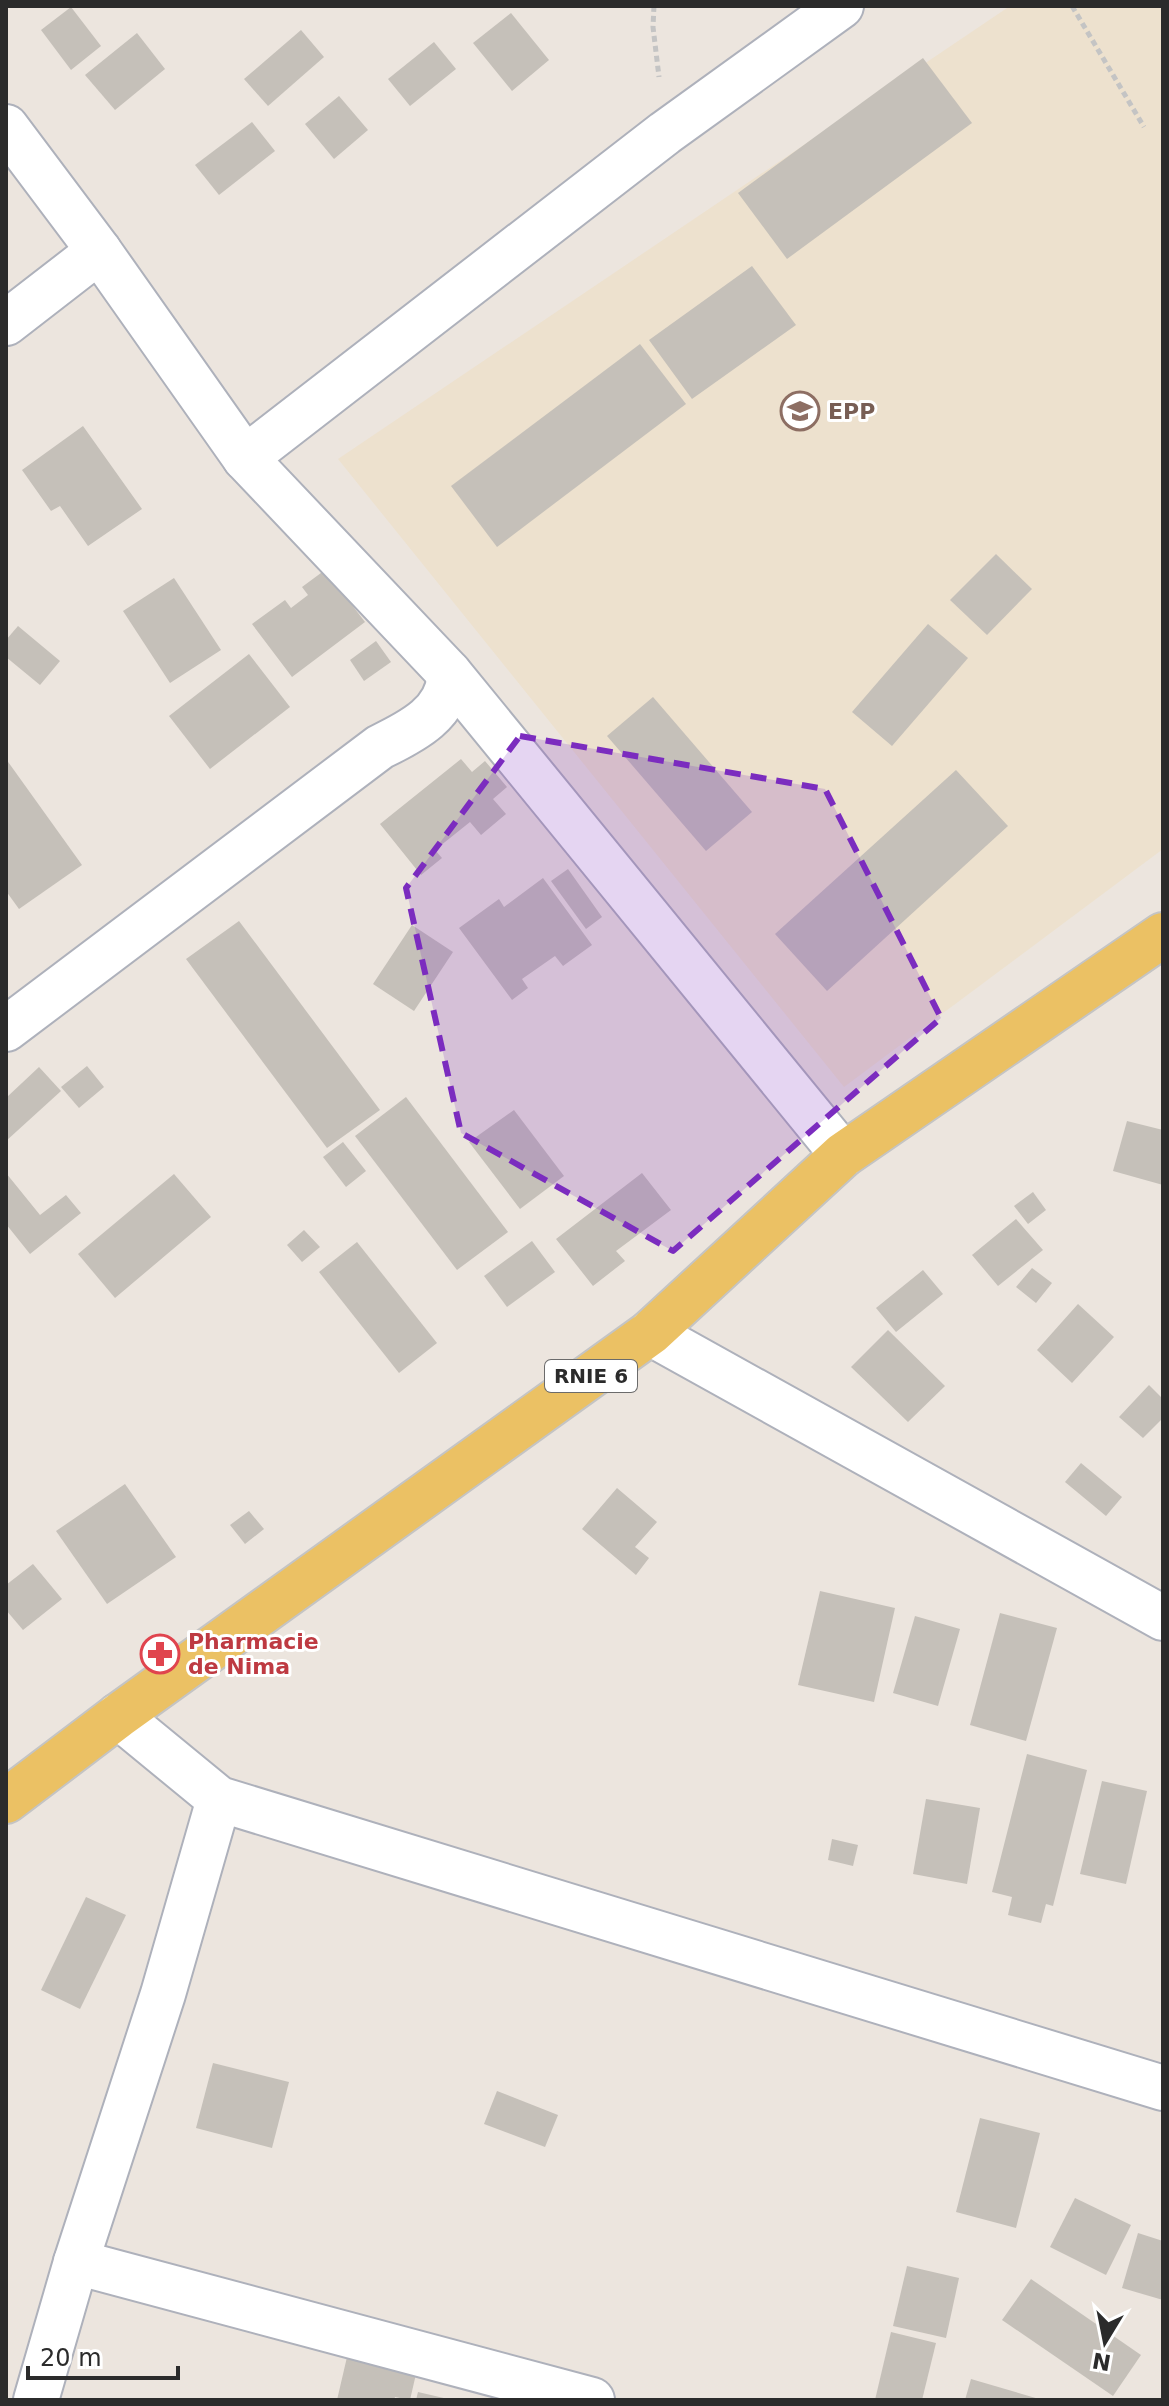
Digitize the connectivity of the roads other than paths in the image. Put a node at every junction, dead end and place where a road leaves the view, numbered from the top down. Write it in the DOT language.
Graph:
graph roads {
  1 [pos="841,6"];
  2 [pos="6,127"];
  3 [pos="99,251"];
  4 [pos="6,323"];
  5 [pos="245,458"];
  6 [pos="449,673"];
  7 [pos="1163,935"];
  8 [pos="6,1029"];
  9 [pos="843,1155"];
  10 [pos="650,1333"];
  11 [pos="1163,1618"];
  12 [pos="118,1716"];
  13 [pos="219,1799"];
  14 [pos="6,1801"];
  15 [pos="1163,2088"];
  16 [pos="76,2262"];
  17 [pos="36,2400"];
  18 [pos="592,2400"];
  1 -- 5 [label="street"];
  2 -- 3 [label="street"];
  3 -- 4 [label="street"];
  3 -- 5 [label="street"];
  5 -- 6 [label="street"];
  6 -- 8 [label="street"];
  6 -- 9 [label="street"];
  7 -- 9 [label="main road, RNIE 6"];
  9 -- 10 [label="main road, RNIE 6"];
  10 -- 11 [label="street"];
  10 -- 12 [label="main road, RNIE 6"];
  12 -- 13 [label="street"];
  12 -- 14 [label="main road, RNIE 6"];
  13 -- 15 [label="street"];
  13 -- 16 [label="street"];
  16 -- 17 [label="street"];
  16 -- 18 [label="street"];
}
